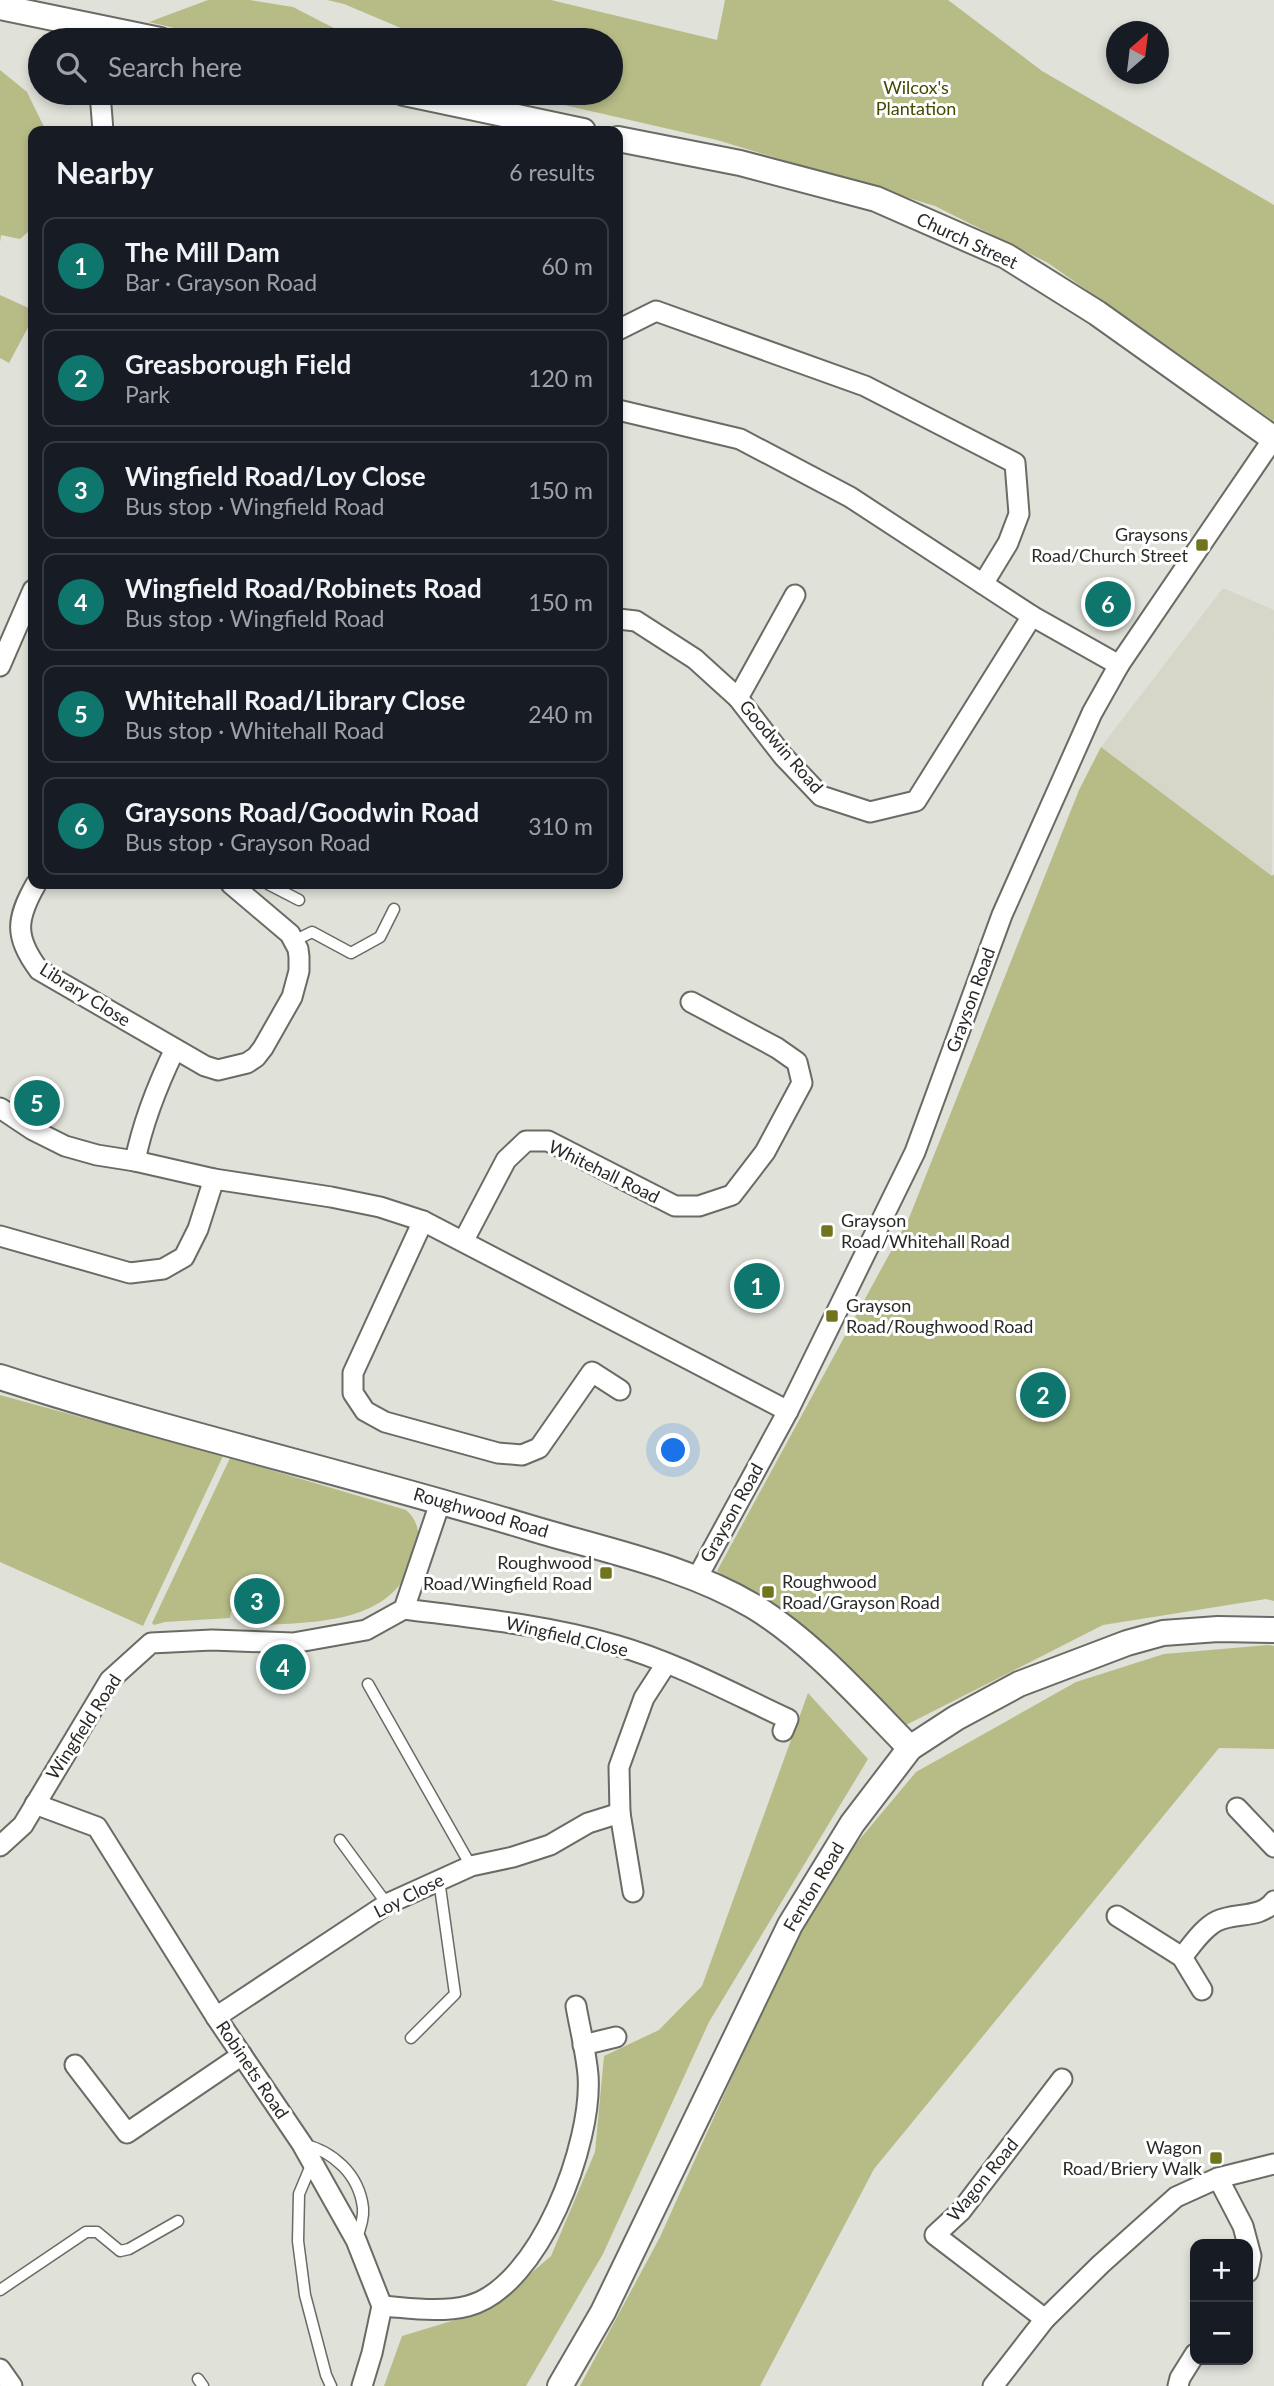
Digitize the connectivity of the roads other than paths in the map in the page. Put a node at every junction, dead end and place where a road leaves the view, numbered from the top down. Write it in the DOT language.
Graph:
graph roads {
  1 [pos="0,7"];
  2 [pos="78,28"];
  3 [pos="101,105"];
  4 [pos="461,105"];
  5 [pos="103,126"];
  6 [pos="559,126"];
  7 [pos="623,140"];
  8 [pos="623,328"];
  9 [pos="623,411"];
  10 [pos="1274,439"];
  11 [pos="983,584"];
  12 [pos="795,595"];
  13 [pos="28,602"];
  14 [pos="1032,616"];
  15 [pos="623,620"];
  16 [pos="1119,665"];
  17 [pos="0,666"];
  18 [pos="738,698"];
  19 [pos="33,889"];
  20 [pos="278,889"];
  21 [pos="256,892"];
  22 [pos="299,900"];
  23 [pos="394,909"];
  24 [pos="294,942"];
  25 [pos="691,1002"];
  26 [pos="175,1049"];
  27 [pos="0,1108"];
  28 [pos="135,1161"];
  29 [pos="214,1180"];
  30 [pos="423,1221"];
  31 [pos="0,1236"];
  32 [pos="464,1240"];
  33 [pos="0,1377"];
  34 [pos="620,1390"];
  35 [pos="788,1411"];
  36 [pos="441,1500"];
  37 [pos="696,1577"];
  38 [pos="404,1609"];
  39 [pos="1274,1630"];
  40 [pos="666,1664"];
  41 [pos="368,1684"];
  42 [pos="783,1731"];
  43 [pos="910,1748"];
  44 [pos="35,1804"];
  45 [pos="1237,1808"];
  46 [pos="620,1813"];
  47 [pos="340,1840"];
  48 [pos="0,1846"];
  49 [pos="1274,1847"];
  50 [pos="471,1866"];
  51 [pos="439,1880"];
  52 [pos="633,1892"];
  53 [pos="1274,1901"];
  54 [pos="387,1904"];
  55 [pos="1117,1916"];
  56 [pos="1182,1956"];
  57 [pos="1202,1990"];
  58 [pos="576,2006"];
  59 [pos="216,2017"];
  60 [pos="616,2037"];
  61 [pos="411,2038"];
  62 [pos="583,2045"];
  63 [pos="242,2055"];
  64 [pos="75,2065"];
  65 [pos="1062,2079"];
  66 [pos="302,2144"];
  67 [pos="312,2163"];
  68 [pos="1274,2164"];
  69 [pos="1218,2178"];
  70 [pos="178,2221"];
  71 [pos="1246,2239"];
  72 [pos="356,2240"];
  73 [pos="0,2290"];
  74 [pos="382,2306"];
  75 [pos="1045,2319"];
  76 [pos="1190,2362"];
  77 [pos="0,2369"];
  78 [pos="12,2386"];
  79 [pos="331,2386"];
  80 [pos="362,2386"];
  81 [pos="560,2386"];
  82 [pos="993,2386"];
  83 [pos="1178,2386"];
  1 -- 2 [label="street"];
  3 -- 5 [label="street"];
  4 -- 6 [label="street"];
  7 -- 10 [label="street, Church Street"];
  8 -- 11 [label="street"];
  9 -- 11 [label="street"];
  10 -- 16 [label="street, Grayson Road"];
  11 -- 14 [label="street"];
  12 -- 18 [label="street"];
  13 -- 17 [label="street"];
  14 -- 16 [label="street"];
  14 -- 18 [label="street, Goodwin Road"];
  15 -- 18 [label="street, Goodwin Road"];
  16 -- 35 [label="street, Grayson Road"];
  19 -- 26 [label="street, Library Close"];
  20 -- 22 [label="lane"];
  21 -- 24 [label="street"];
  23 -- 24 [label="lane"];
  24 -- 26 [label="street, Library Close"];
  25 -- 32 [label="street, Whitehall Road"];
  26 -- 28 [label="street"];
  27 -- 28 [label="street"];
  28 -- 29 [label="street"];
  29 -- 30 [label="street"];
  29 -- 31 [label="street"];
  30 -- 32 [label="street"];
  30 -- 34 [label="street"];
  32 -- 35 [label="street"];
  33 -- 36 [label="street, Roughwood Road"];
  35 -- 37 [label="street, Grayson Road"];
  36 -- 37 [label="street, Roughwood Road"];
  36 -- 38 [label="street"];
  37 -- 43 [label="street, Roughwood Road"];
  38 -- 40 [label="street, Wingfield Close"];
  38 -- 44 [label="street, Wingfield Road"];
  39 -- 43 [label="street, Fenton Road"];
  40 -- 42 [label="street, Wingfield Close"];
  40 -- 46 [label="street"];
  41 -- 50 [label="lane"];
  43 -- 81 [label="street, Fenton Road"];
  44 -- 48 [label="street, Wingfield Road"];
  44 -- 59 [label="street, Robinets Road"];
  45 -- 49 [label="street"];
  46 -- 50 [label="street, Loy Close"];
  46 -- 52 [label="street"];
  47 -- 54 [label="lane"];
  50 -- 51 [label="street, Loy Close"];
  51 -- 54 [label="street, Loy Close"];
  51 -- 61 [label="lane"];
  53 -- 56 [label="street"];
  54 -- 59 [label="street, Loy Close"];
  55 -- 56 [label="street"];
  56 -- 57 [label="street"];
  58 -- 62 [label="street"];
  59 -- 63 [label="street, Robinets Road"];
  60 -- 62 [label="street"];
  62 -- 74 [label="street"];
  63 -- 64 [label="street"];
  63 -- 66 [label="street, Robinets Road"];
  65 -- 75 [label="street, Wagon Road"];
  66 -- 67 [label="street, Robinets Road"];
  66 -- 72 [label="lane"];
  67 -- 72 [label="street, Robinets Road"];
  67 -- 79 [label="lane"];
  68 -- 69 [label="street"];
  69 -- 71 [label="street"];
  69 -- 75 [label="street"];
  70 -- 73 [label="lane"];
  72 -- 74 [label="street, Robinets Road"];
  74 -- 80 [label="street"];
  75 -- 82 [label="street"];
  76 -- 83 [label="street"];
  77 -- 78 [label="street"];
}
